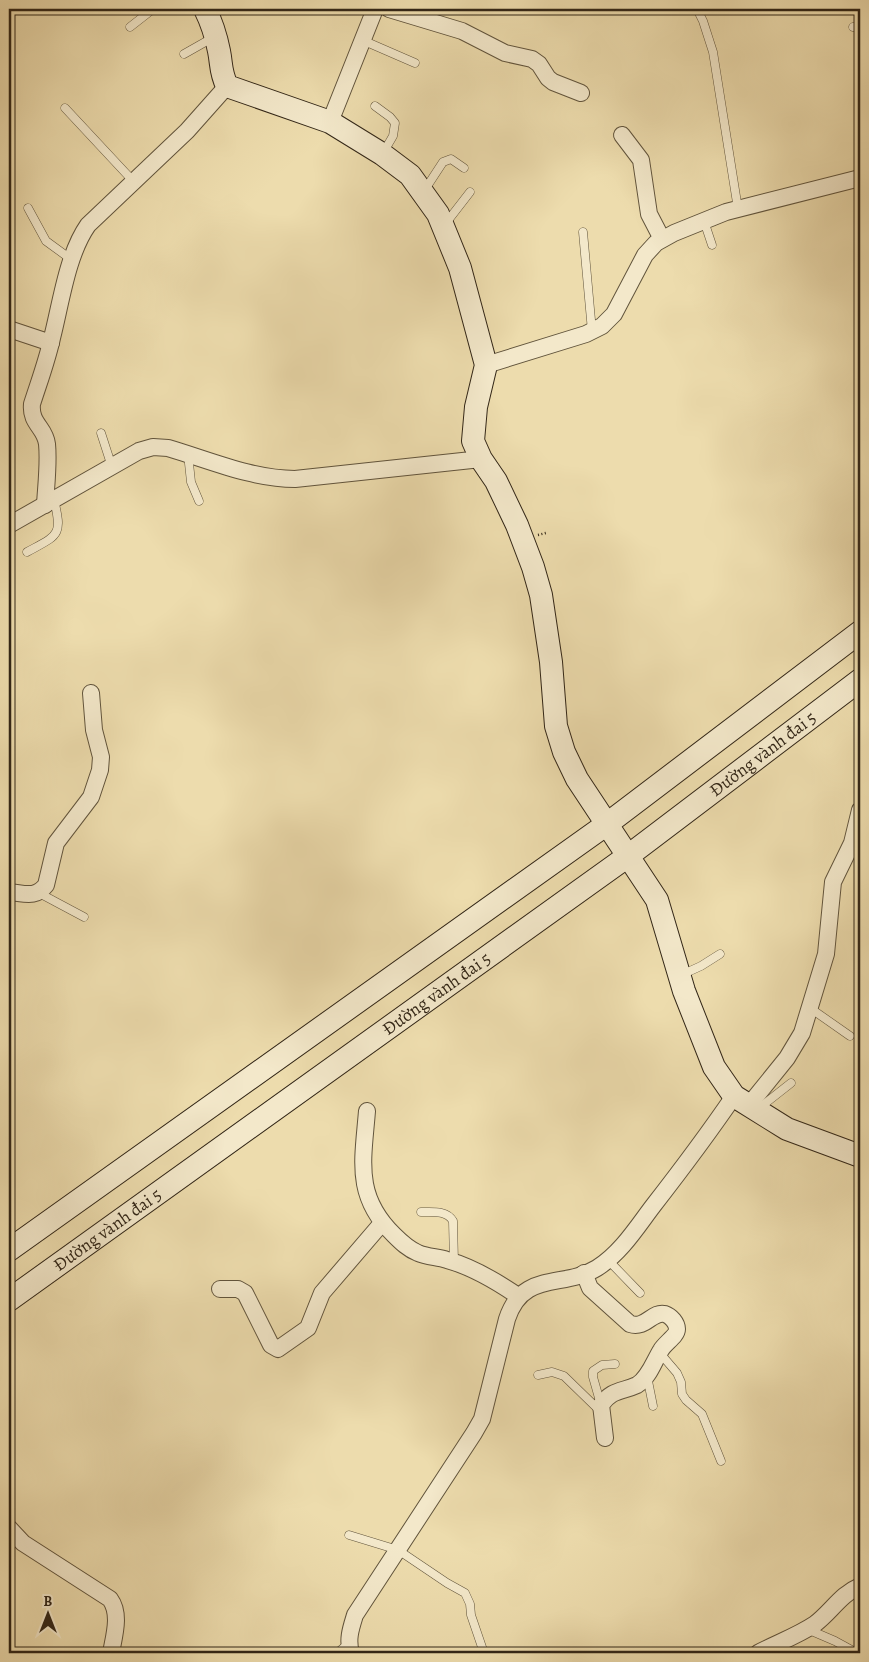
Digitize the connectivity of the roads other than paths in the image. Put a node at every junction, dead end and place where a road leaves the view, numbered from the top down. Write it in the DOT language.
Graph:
graph roads {
  1 [pos="153,9"];
  2 [pos="205,9"];
  3 [pos="375,9"];
  4 [pos="389,9"];
  5 [pos="697,9"];
  6 [pos="130,27"];
  7 [pos="216,36"];
  8 [pos="362,40"];
  9 [pos="184,54"];
  10 [pos="415,63"];
  11 [pos="227,86"];
  12 [pos="581,93"];
  13 [pos="375,106"];
  14 [pos="65,108"];
  15 [pos="330,122"];
  16 [pos="622,135"];
  17 [pos="382,154"];
  18 [pos="464,168"];
  19 [pos="860,178"];
  20 [pos="134,182"];
  21 [pos="423,192"];
  22 [pos="470,192"];
  23 [pos="28,208"];
  24 [pos="738,209"];
  25 [pos="704,221"];
  26 [pos="443,226"];
  27 [pos="583,232"];
  28 [pos="662,240"];
  29 [pos="712,245"];
  30 [pos="72,260"];
  31 [pos="9,329"];
  32 [pos="592,331"];
  33 [pos="51,343"];
  34 [pos="486,365"];
  35 [pos="101,433"];
  36 [pos="188,454"];
  37 [pos="481,459"];
  38 [pos="112,467"];
  39 [pos="200,500"];
  40 [pos="50,502"];
  41 [pos="9,525"];
  42 [pos="27,552"];
  43 [pos="860,632"];
  44 [pos="860,680"];
  45 [pos="91,693"];
  46 [pos="860,810"];
  47 [pos="606,824"];
  48 [pos="628,856"];
  49 [pos="9,892"];
  50 [pos="39,893"];
  51 [pos="84,917"];
  52 [pos="720,954"];
  53 [pos="679,976"];
  54 [pos="810,1008"];
  55 [pos="850,1036"];
  56 [pos="791,1083"];
  57 [pos="746,1104"];
  58 [pos="367,1110"];
  59 [pos="860,1156"];
  60 [pos="421,1212"];
  61 [pos="382,1223"];
  62 [pos="9,1250"];
  63 [pos="608,1260"];
  64 [pos="454,1262"];
  65 [pos="584,1273"];
  66 [pos="220,1288"];
  67 [pos="640,1293"];
  68 [pos="518,1296"];
  69 [pos="9,1300"];
  70 [pos="659,1352"];
  71 [pos="615,1364"];
  72 [pos="647,1374"];
  73 [pos="538,1375"];
  74 [pos="653,1406"];
  75 [pos="601,1408"];
  76 [pos="605,1438"];
  77 [pos="721,1461"];
  78 [pos="9,1528"];
  79 [pos="349,1534"];
  80 [pos="398,1550"];
  81 [pos="860,1586"];
  82 [pos="807,1629"];
  83 [pos="345,1650"];
  84 [pos="112,1653"];
  85 [pos="484,1653"];
  86 [pos="758,1653"];
  87 [pos="857,1653"];
  1 -- 6 [label="lane"];
  2 -- 7 [label="main road"];
  3 -- 8 [label="street"];
  4 -- 12 [label="street"];
  5 -- 24 [label="lane"];
  7 -- 9 [label="lane"];
  7 -- 11 [label="main road"];
  8 -- 10 [label="lane"];
  8 -- 15 [label="street"];
  11 -- 15 [label="main road"];
  11 -- 20 [label="street"];
  13 -- 17 [label="lane"];
  14 -- 20 [label="lane"];
  15 -- 17 [label="main road"];
  16 -- 28 [label="street"];
  17 -- 21 [label="main road"];
  18 -- 21 [label="lane"];
  19 -- 24 [label="street"];
  20 -- 30 [label="street"];
  21 -- 26 [label="main road"];
  22 -- 26 [label="lane"];
  23 -- 30 [label="lane"];
  24 -- 25 [label="street"];
  25 -- 28 [label="street"];
  25 -- 29 [label="lane"];
  26 -- 34 [label="main road"];
  27 -- 32 [label="lane"];
  28 -- 32 [label="street"];
  30 -- 33 [label="street"];
  31 -- 33 [label="street"];
  32 -- 34 [label="street"];
  33 -- 40 [label="street"];
  34 -- 37 [label="main road"];
  35 -- 38 [label="lane"];
  36 -- 37 [label="street"];
  36 -- 38 [label="street"];
  36 -- 39 [label="lane"];
  37 -- 47 [label="main road"];
  38 -- 40 [label="street"];
  40 -- 41 [label="street"];
  40 -- 42 [label="lane"];
  43 -- 47 [label="main road"];
  44 -- 48 [label="main road, Đường vành đai 5"];
  45 -- 50 [label="street"];
  46 -- 54 [label="street"];
  47 -- 48 [label="main road"];
  47 -- 62 [label="main road"];
  48 -- 53 [label="main road"];
  48 -- 69 [label="main road, Đường vành đai 5"];
  49 -- 50 [label="street"];
  50 -- 51 [label="lane"];
  52 -- 53 [label="lane"];
  53 -- 57 [label="main road"];
  54 -- 55 [label="lane"];
  54 -- 57 [label="street"];
  56 -- 57 [label="lane"];
  57 -- 59 [label="main road"];
  57 -- 63 [label="street"];
  58 -- 61 [label="street"];
  60 -- 64 [label="lane"];
  61 -- 64 [label="street"];
  61 -- 66 [label="street"];
  63 -- 65 [label="street"];
  63 -- 67 [label="lane"];
  64 -- 68 [label="street"];
  65 -- 68 [label="street"];
  65 -- 70 [label="street"];
  68 -- 80 [label="street"];
  70 -- 72 [label="street"];
  70 -- 77 [label="lane"];
  71 -- 75 [label="lane"];
  72 -- 74 [label="lane"];
  72 -- 75 [label="street"];
  73 -- 75 [label="lane"];
  75 -- 76 [label="street"];
  78 -- 84 [label="street"];
  79 -- 80 [label="lane"];
  80 -- 83 [label="street"];
  80 -- 85 [label="lane"];
  81 -- 82 [label="street"];
  82 -- 86 [label="street"];
  82 -- 87 [label="lane"];
}
